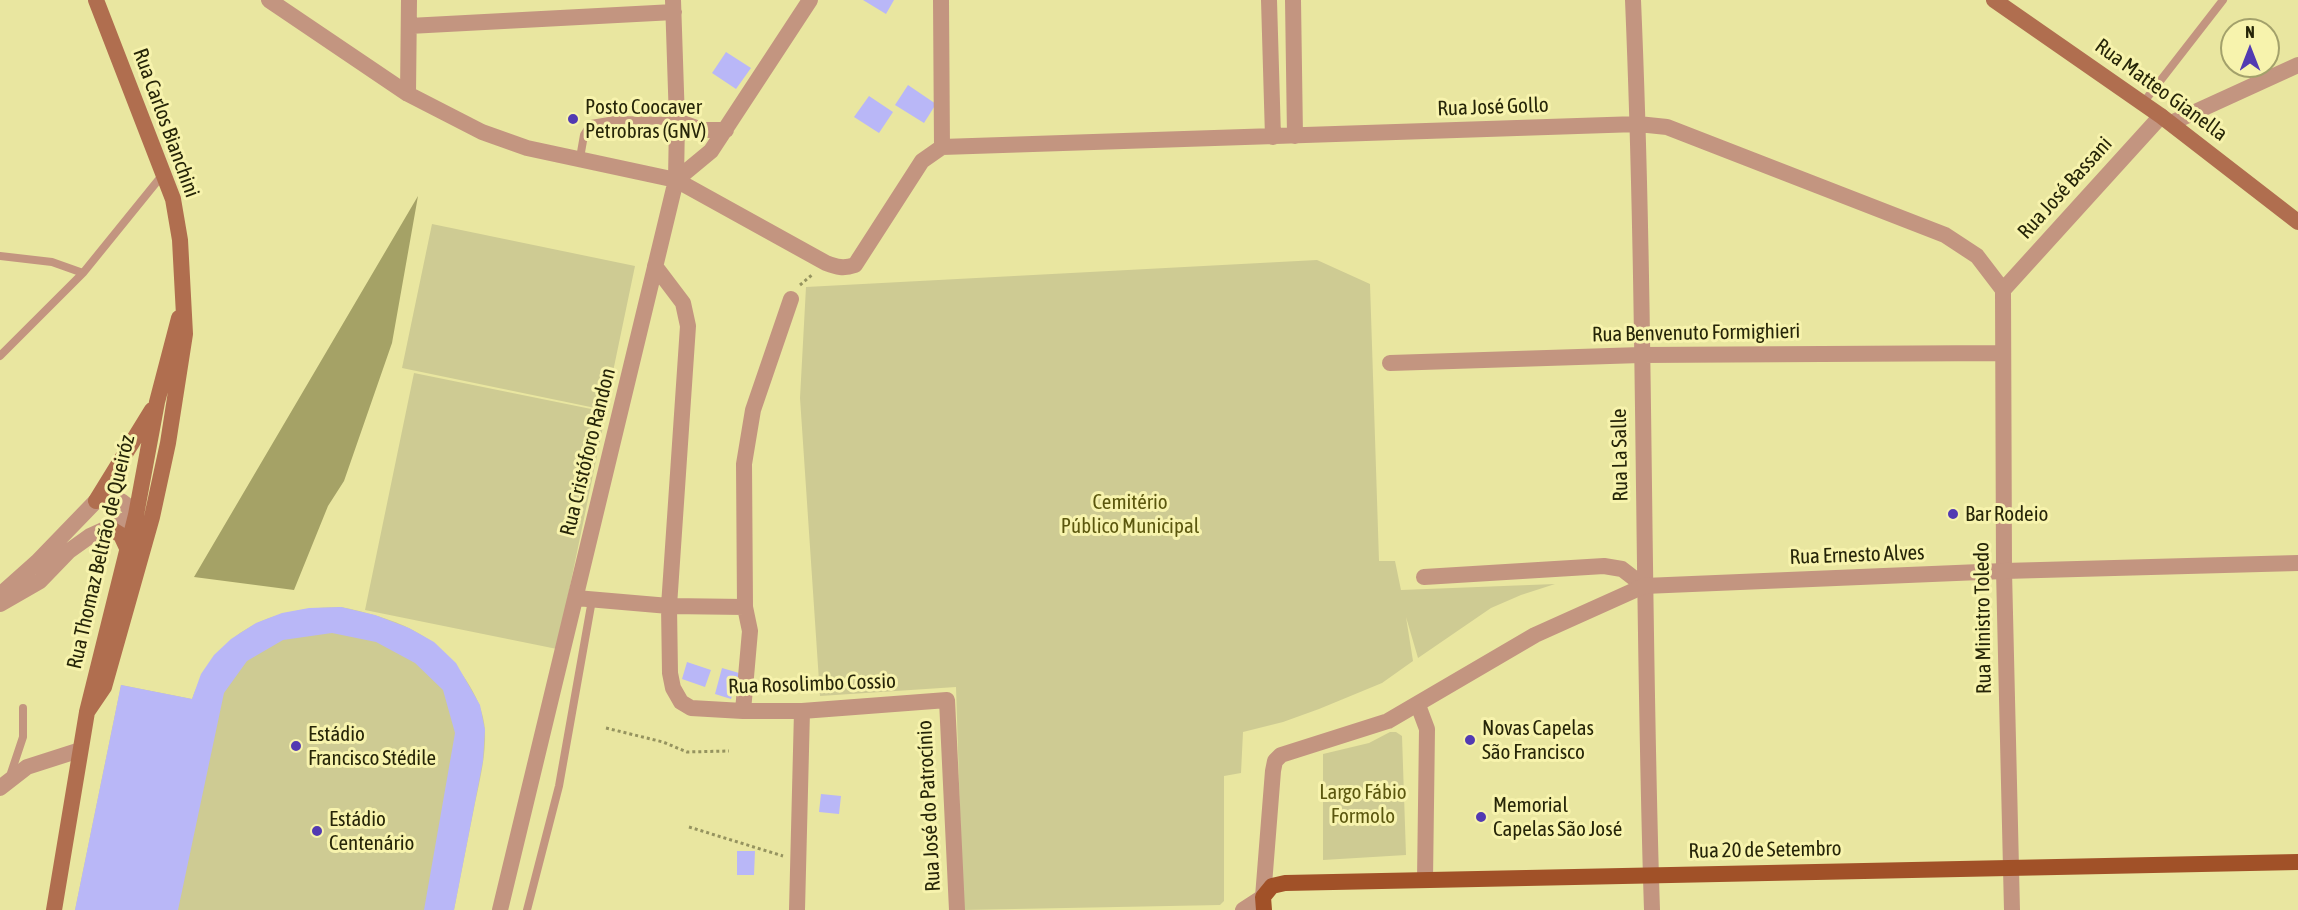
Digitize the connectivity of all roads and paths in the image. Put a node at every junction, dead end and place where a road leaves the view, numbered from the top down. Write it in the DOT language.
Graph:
graph roads {
  1 [pos="96,0"];
  2 [pos="269,0"];
  3 [pos="409,0"];
  4 [pos="810,0"];
  5 [pos="941,0"];
  6 [pos="1269,0"];
  7 [pos="1293,0"];
  8 [pos="1633,0"];
  9 [pos="1994,0"];
  10 [pos="2223,0"];
  11 [pos="674,6"];
  12 [pos="409,26"];
  13 [pos="2298,65"];
  14 [pos="408,94"];
  15 [pos="2143,103"];
  16 [pos="2166,119"];
  17 [pos="677,122"];
  18 [pos="1638,124"];
  19 [pos="726,130"];
  20 [pos="1295,136"];
  21 [pos="1273,137"];
  22 [pos="942,147"];
  23 [pos="580,158"];
  24 [pos="164,173"];
  25 [pos="676,180"];
  26 [pos="2298,222"];
  27 [pos="0,255"];
  28 [pos="826,263"];
  29 [pos="655,266"];
  30 [pos="83,273"];
  31 [pos="2003,290"];
  32 [pos="791,299"];
  33 [pos="184,301"];
  34 [pos="2003,353"];
  35 [pos="1641,355"];
  36 [pos="0,356"];
  37 [pos="1390,363"];
  38 [pos="157,402"];
  39 [pos="168,443"];
  40 [pos="96,501"];
  41 [pos="136,515"];
  42 [pos="108,527"];
  43 [pos="128,550"];
  44 [pos="2298,563"];
  45 [pos="2004,571"];
  46 [pos="1424,577"];
  47 [pos="1644,586"];
  48 [pos="0,595"];
  49 [pos="130,598"];
  50 [pos="584,599"];
  51 [pos="0,604"];
  52 [pos="669,606"];
  53 [pos="745,607"];
  54 [pos="947,700"];
  55 [pos="1418,705"];
  56 [pos="23,708"];
  57 [pos="743,711"];
  58 [pos="802,711"];
  59 [pos="87,712"];
  60 [pos="606,728"];
  61 [pos="80,750"];
  62 [pos="729,751"];
  63 [pos="4,784"];
  64 [pos="689,827"];
  65 [pos="799,861"];
  66 [pos="2298,862"];
  67 [pos="2009,868"];
  68 [pos="1650,875"];
  69 [pos="1425,880"];
  70 [pos="1264,903"];
  71 [pos="54,910"];
  72 [pos="500,910"];
  73 [pos="527,910"];
  74 [pos="797,910"];
  75 [pos="957,910"];
  76 [pos="1243,910"];
  77 [pos="1652,910"];
  78 [pos="2012,910"];
  1 -- 24 [label="main road, Rua Carlos Bianchini"];
  2 -- 14 [label="street"];
  3 -- 12 [label="street"];
  4 -- 19 [label="street"];
  5 -- 22 [label="street"];
  6 -- 21 [label="street"];
  7 -- 20 [label="street"];
  8 -- 18 [label="street, Rua La Salle"];
  9 -- 15 [label="main road, Rua Matteo Gianella"];
  10 -- 15 [label="lane"];
  11 -- 12 [label="street"];
  11 -- 17 [label="street, Rua Cristóforo Randon"];
  12 -- 14 [label="street"];
  13 -- 16 [label="street"];
  14 -- 23 [label="street"];
  15 -- 16 [label="main road, Rua Matteo Gianella"];
  16 -- 26 [label="main road, Rua Matteo Gianella"];
  16 -- 31 [label="street, Rua José Bassani"];
  17 -- 19 [label="street"];
  17 -- 23 [label="lane"];
  17 -- 25 [label="street, Rua Cristóforo Randon"];
  18 -- 20 [label="street, Rua José Gollo"];
  18 -- 31 [label="street, Rua José Gollo"];
  18 -- 35 [label="street, Rua La Salle"];
  19 -- 25 [label="street"];
  20 -- 21 [label="street, Rua José Gollo"];
  21 -- 22 [label="street, Rua José Gollo"];
  22 -- 28 [label="street"];
  23 -- 25 [label="street"];
  24 -- 30 [label="lane"];
  24 -- 33 [label="main road, Rua Carlos Bianchini"];
  25 -- 28 [label="street"];
  25 -- 29 [label="street, Rua Cristóforo Randon"];
  27 -- 30 [label="lane"];
  28 -- 32 [label="path"];
  29 -- 50 [label="street, Rua Cristóforo Randon"];
  29 -- 52 [label="street"];
  30 -- 36 [label="lane"];
  31 -- 34 [label="street, Rua Ministro Toledo"];
  32 -- 53 [label="street"];
  33 -- 38 [label="main road, Rua Carlos Bianchini"];
  33 -- 39 [label="main road, Rua Carlos Bianchini"];
  34 -- 35 [label="street, Rua Benvenuto Formighieri"];
  34 -- 45 [label="street, Rua Ministro Toledo"];
  35 -- 37 [label="street, Rua Benvenuto Formighieri"];
  35 -- 47 [label="street, Rua La Salle"];
  38 -- 40 [label="main road"];
  38 -- 41 [label="main road, Rua Thomaz Beltrão de Queiróz"];
  39 -- 41 [label="main road"];
  39 -- 49 [label="main road, Rua Thomaz Beltrão de Queiróz"];
  40 -- 41 [label="street"];
  40 -- 48 [label="street"];
  41 -- 42 [label="street"];
  41 -- 43 [label="main road, Rua Thomaz Beltrão de Queiróz"];
  41 -- 49 [label="main road"];
  42 -- 43 [label="main road"];
  42 -- 51 [label="street"];
  43 -- 59 [label="main road, Rua Thomaz Beltrão de Queiróz"];
  44 -- 45 [label="street, Rua Ernesto Alves"];
  45 -- 47 [label="street, Rua Ernesto Alves"];
  45 -- 67 [label="street, Rua Ministro Toledo"];
  46 -- 47 [label="street"];
  47 -- 55 [label="street"];
  47 -- 68 [label="street, Rua La Salle"];
  49 -- 59 [label="main road, Rua Thomaz Beltrão de Queiróz"];
  50 -- 52 [label="street"];
  50 -- 72 [label="street, Rua Cristóforo Randon"];
  50 -- 73 [label="lane"];
  52 -- 53 [label="street"];
  52 -- 57 [label="street, Rua Rosolimbo Cossio"];
  53 -- 57 [label="street"];
  54 -- 58 [label="street, Rua Rosolimbo Cossio"];
  54 -- 75 [label="street, Rua José do Patrocínio"];
  55 -- 69 [label="street"];
  55 -- 70 [label="street"];
  56 -- 63 [label="lane"];
  57 -- 58 [label="street, Rua Rosolimbo Cossio"];
  58 -- 65 [label="street"];
  59 -- 61 [label="main road, Rua Thomaz Beltrão de Queiróz"];
  60 -- 62 [label="path"];
  61 -- 63 [label="street"];
  61 -- 71 [label="main road, Rua Thomaz Beltrão de Queiróz"];
  64 -- 65 [label="path"];
  65 -- 74 [label="street"];
  66 -- 67 [label="main road, Rua 20 de Setembro"];
  67 -- 68 [label="main road, Rua 20 de Setembro"];
  67 -- 78 [label="street, Rua Ministro Toledo"];
  68 -- 69 [label="main road, Rua 20 de Setembro"];
  68 -- 77 [label="street, Rua La Salle"];
  69 -- 70 [label="main road, Rua 20 de Setembro"];
  70 -- 76 [label="street, Rua 20 de Setembro"];
}
